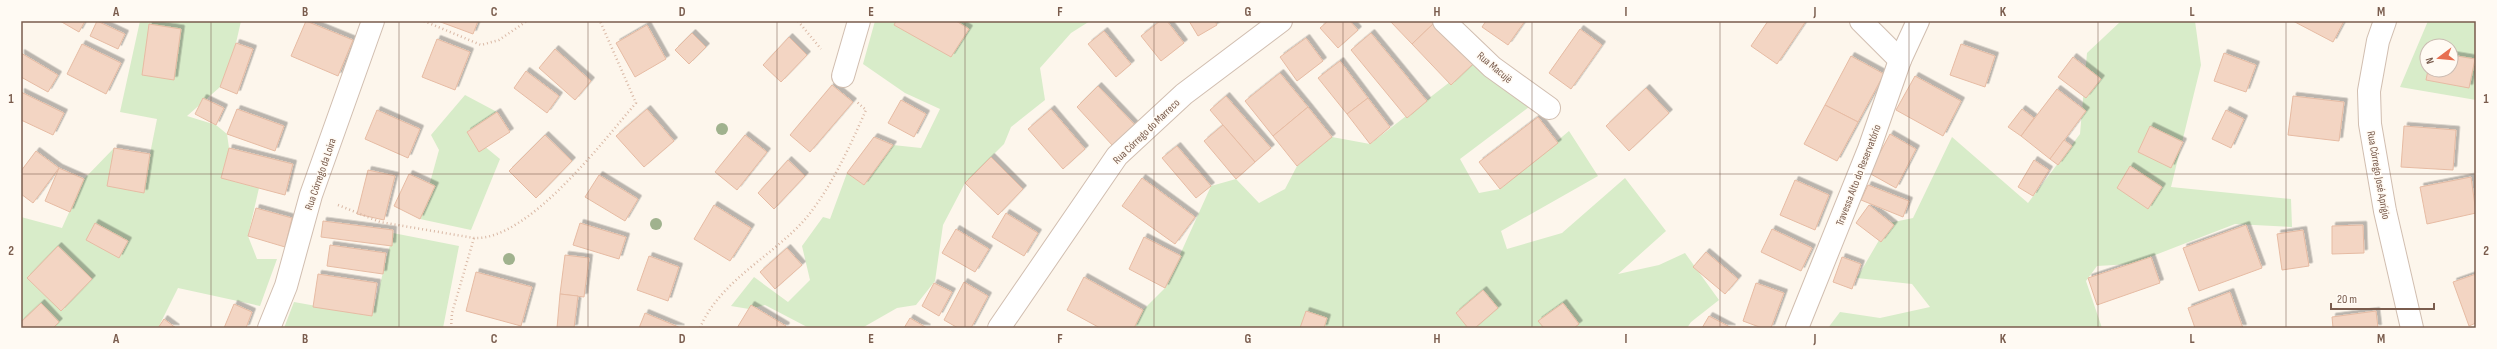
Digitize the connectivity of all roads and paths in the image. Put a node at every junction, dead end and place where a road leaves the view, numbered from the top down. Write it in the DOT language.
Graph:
graph roads {
  1 [pos="373,21"];
  2 [pos="424,21"];
  3 [pos="527,21"];
  4 [pos="600,21"];
  5 [pos="859,21"];
  6 [pos="1281,21"];
  7 [pos="1444,21"];
  8 [pos="1861,21"];
  9 [pos="1918,21"];
  10 [pos="2385,21"];
  11 [pos="1900,60"];
  12 [pos="843,76"];
  13 [pos="1549,108"];
  14 [pos="311,195"];
  15 [pos="474,238"];
  16 [pos="269,328"];
  17 [pos="451,328"];
  18 [pos="700,328"];
  19 [pos="999,328"];
  20 [pos="1798,328"];
  21 [pos="2412,328"];
  1 -- 14 [label="street, Rua Córrego da Loira"];
  2 -- 3 [label="path"];
  4 -- 15 [label="path"];
  5 -- 12 [label="street"];
  6 -- 19 [label="street, Rua Córrego do Marreco"];
  7 -- 13 [label="street, Rua Macujê"];
  8 -- 11 [label="street"];
  9 -- 11 [label="street, Travessa Alto do Reservatório"];
  10 -- 21 [label="street, Rua Córrego José Aprígio"];
  11 -- 20 [label="street, Travessa Alto do Reservatório"];
  12 -- 18 [label="path"];
  14 -- 15 [label="path"];
  14 -- 16 [label="street, Rua Córrego da Loira"];
  15 -- 17 [label="path"];
}
